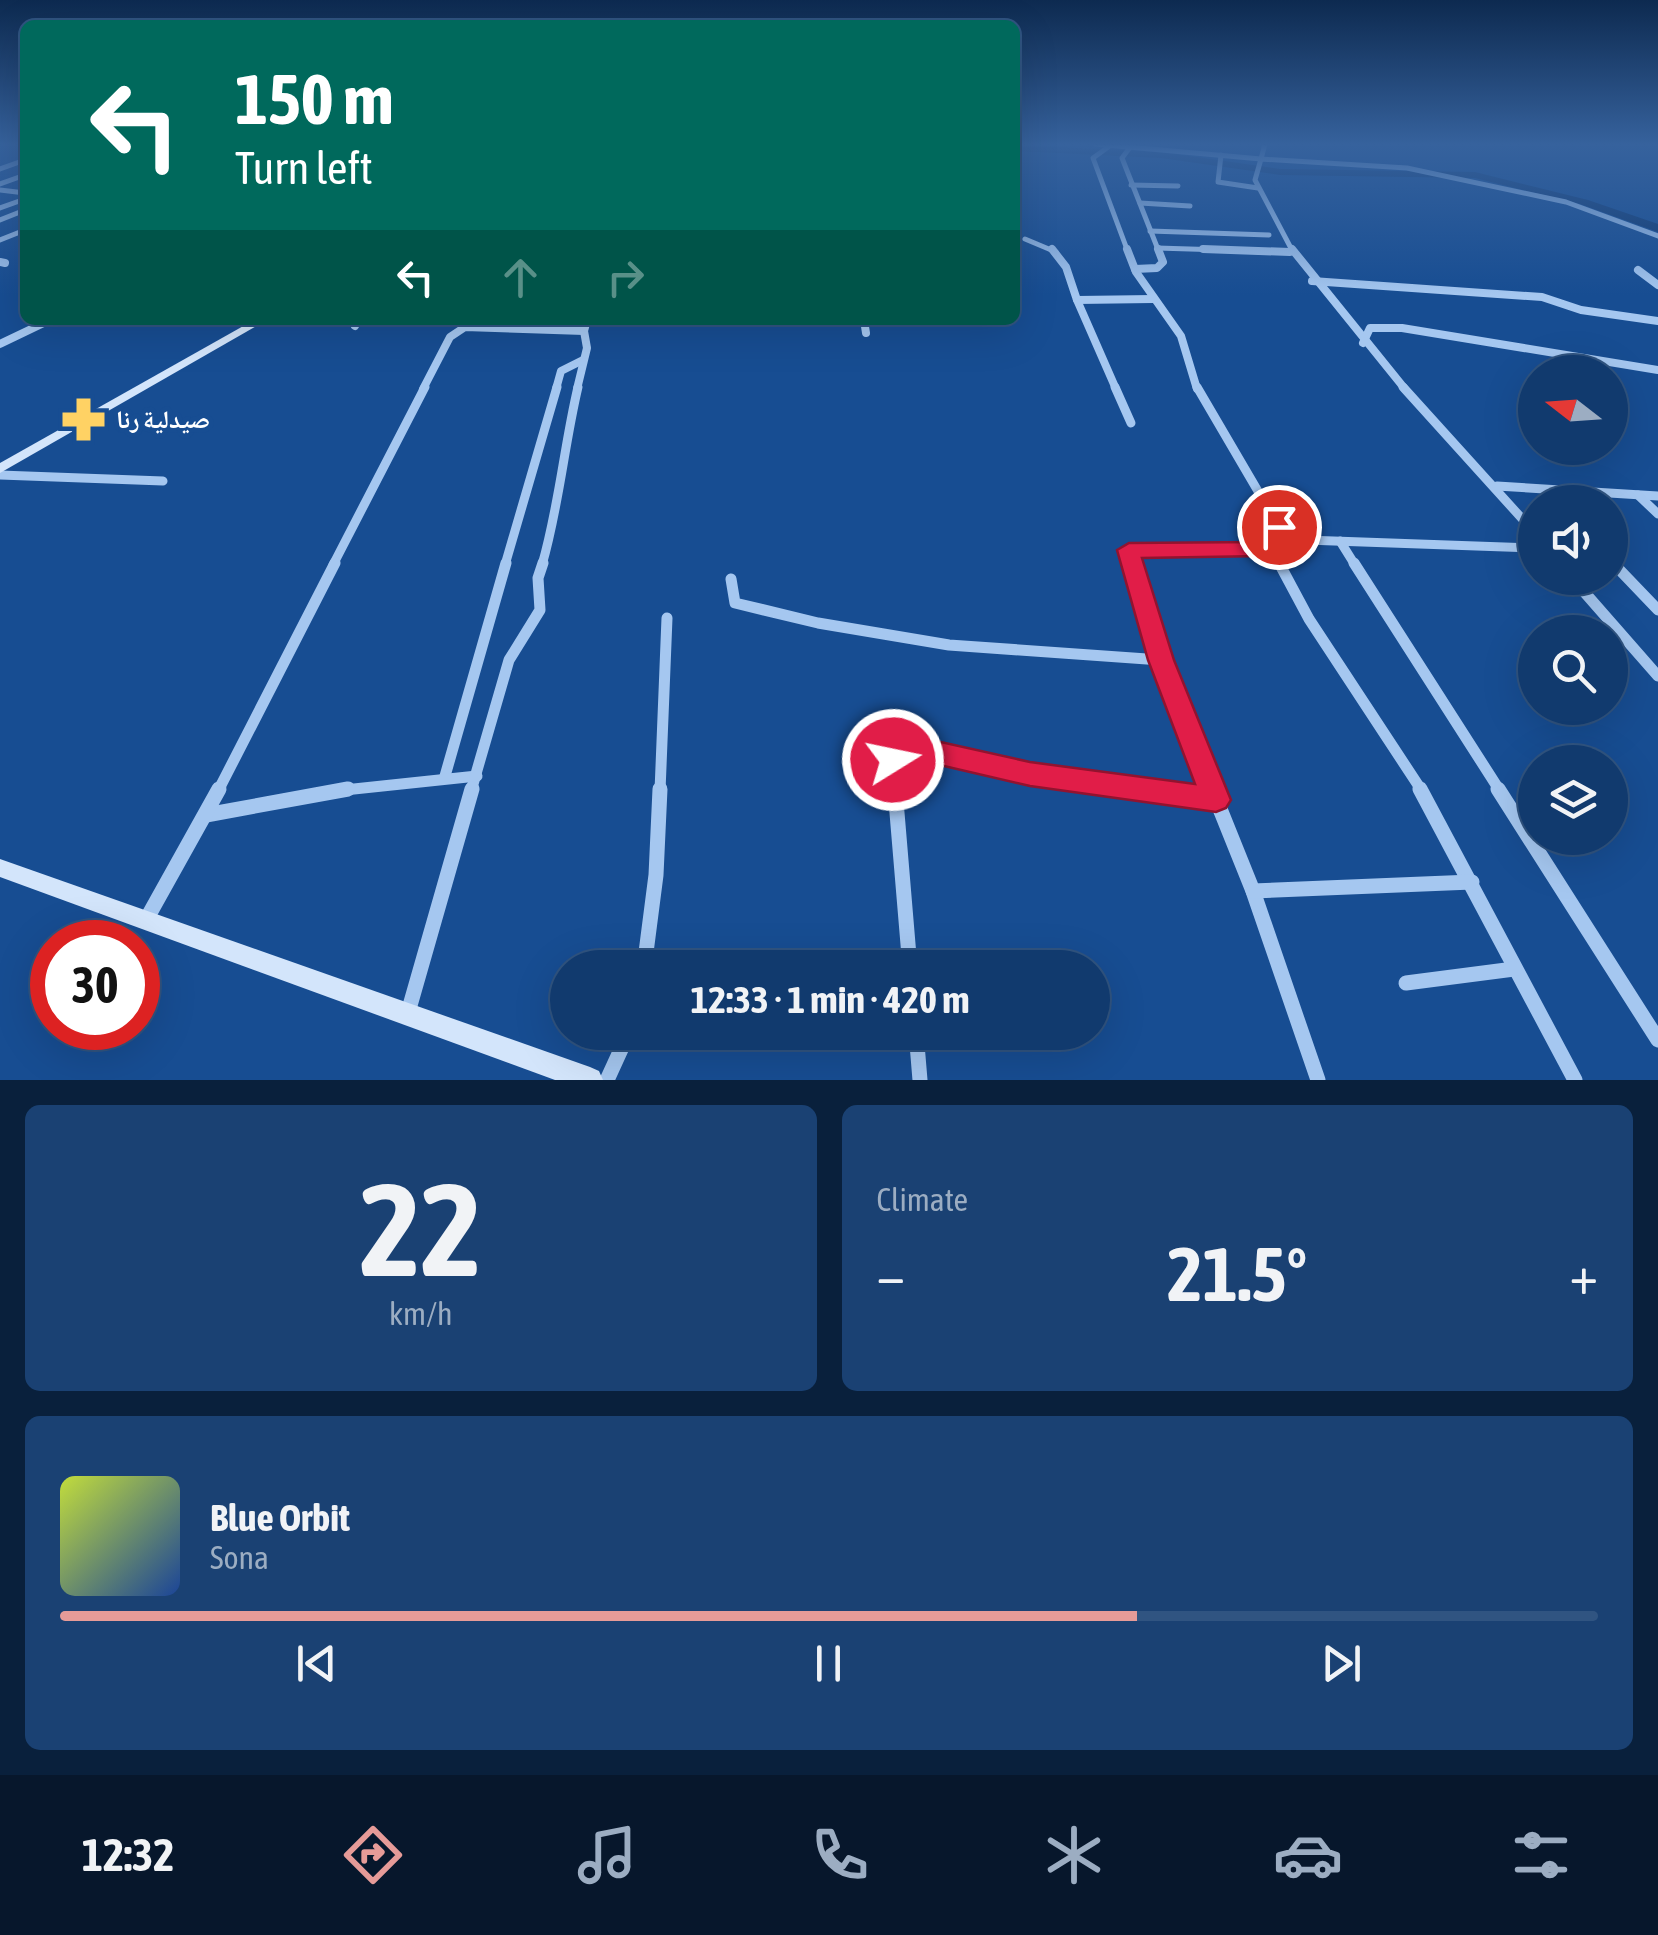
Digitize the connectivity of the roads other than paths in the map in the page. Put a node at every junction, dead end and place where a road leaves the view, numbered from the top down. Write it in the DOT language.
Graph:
graph roads {
  1 [pos="1104,194"];
  2 [pos="1136,194"];
  3 [pos="1261,194"];
  4 [pos="1531,194"];
  5 [pos="1140,204"];
  6 [pos="1190,206"];
  7 [pos="1150,231"];
  8 [pos="1269,235"];
  9 [pos="1658,236"];
  10 [pos="1025,239"];
  11 [pos="1157,248"];
  12 [pos="1290,252"];
  13 [pos="1135,269"];
  14 [pos="1638,270"];
  15 [pos="1312,281"];
  16 [pos="1658,284"];
  17 [pos="1152,299"];
  18 [pos="1078,300"];
  19 [pos="1658,321"];
  20 [pos="40,325"];
  21 [pos="253,325"];
  22 [pos="585,325"];
  23 [pos="865,325"];
  24 [pos="866,333"];
  25 [pos="1363,342"];
  26 [pos="0,344"];
  27 [pos="583,360"];
  28 [pos="1658,370"];
  29 [pos="1131,423"];
  30 [pos="0,472"];
  31 [pos="164,481"];
  32 [pos="1497,486"];
  33 [pos="1518,488"];
  34 [pos="1628,495"];
  35 [pos="1638,495"];
  36 [pos="1658,496"];
  37 [pos="1518,512"];
  38 [pos="1658,514"];
  39 [pos="1340,541"];
  40 [pos="1274,543"];
  41 [pos="1518,547"];
  42 [pos="731,579"];
  43 [pos="1628,579"];
  44 [pos="1587,595"];
  45 [pos="1658,610"];
  46 [pos="667,618"];
  47 [pos="1161,660"];
  48 [pos="1658,676"];
  49 [pos="445,776"];
  50 [pos="477,776"];
  51 [pos="1216,800"];
  52 [pos="206,815"];
  53 [pos="0,868"];
  54 [pos="1472,882"];
  55 [pos="1253,891"];
  56 [pos="146,920"];
  57 [pos="160,925"];
  58 [pos="646,950"];
  59 [pos="909,950"];
  60 [pos="1514,969"];
  61 [pos="1406,983"];
  62 [pos="407,1017"];
  63 [pos="1658,1040"];
  64 [pos="621,1050"];
  65 [pos="918,1050"];
  66 [pos="590,1080"];
  67 [pos="607,1080"];
  68 [pos="920,1080"];
  69 [pos="1318,1080"];
  70 [pos="1575,1080"];
  1 -- 13 [label="street"];
  2 -- 5 [label="street"];
  3 -- 12 [label="street"];
  4 -- 9 [label="street"];
  5 -- 6 [label="street"];
  5 -- 7 [label="street"];
  7 -- 8 [label="street"];
  7 -- 11 [label="street"];
  10 -- 18 [label="street"];
  11 -- 12 [label="street"];
  11 -- 13 [label="street"];
  12 -- 15 [label="street"];
  13 -- 17 [label="street"];
  14 -- 16 [label="street"];
  15 -- 19 [label="street"];
  15 -- 25 [label="street"];
  17 -- 18 [label="street"];
  17 -- 40 [label="street"];
  18 -- 29 [label="street"];
  20 -- 26 [label="street"];
  21 -- 30 [label="main road"];
  22 -- 27 [label="street"];
  22 -- 52 [label="street"];
  23 -- 24 [label="street"];
  25 -- 28 [label="street"];
  25 -- 32 [label="street"];
  27 -- 49 [label="street"];
  27 -- 50 [label="street"];
  30 -- 31 [label="street"];
  32 -- 33 [label="street"];
  32 -- 37 [label="street"];
  34 -- 35 [label="street"];
  35 -- 36 [label="street"];
  35 -- 38 [label="street"];
  39 -- 40 [label="street"];
  39 -- 41 [label="street"];
  39 -- 63 [label="street"];
  40 -- 47 [label="street"];
  40 -- 54 [label="street"];
  42 -- 47 [label="street"];
  43 -- 45 [label="street"];
  44 -- 48 [label="street"];
  46 -- 58 [label="street"];
  47 -- 51 [label="street"];
  49 -- 50 [label="street"];
  49 -- 52 [label="street"];
  50 -- 62 [label="street"];
  51 -- 55 [label="street"];
  51 -- 59 [label="street"];
  52 -- 56 [label="street"];
  53 -- 56 [label="main road"];
  54 -- 55 [label="street"];
  54 -- 60 [label="street"];
  55 -- 69 [label="street"];
  57 -- 62 [label="main road"];
  60 -- 61 [label="street"];
  60 -- 70 [label="street"];
  62 -- 66 [label="main road"];
  64 -- 67 [label="street"];
  65 -- 68 [label="street"];
}
